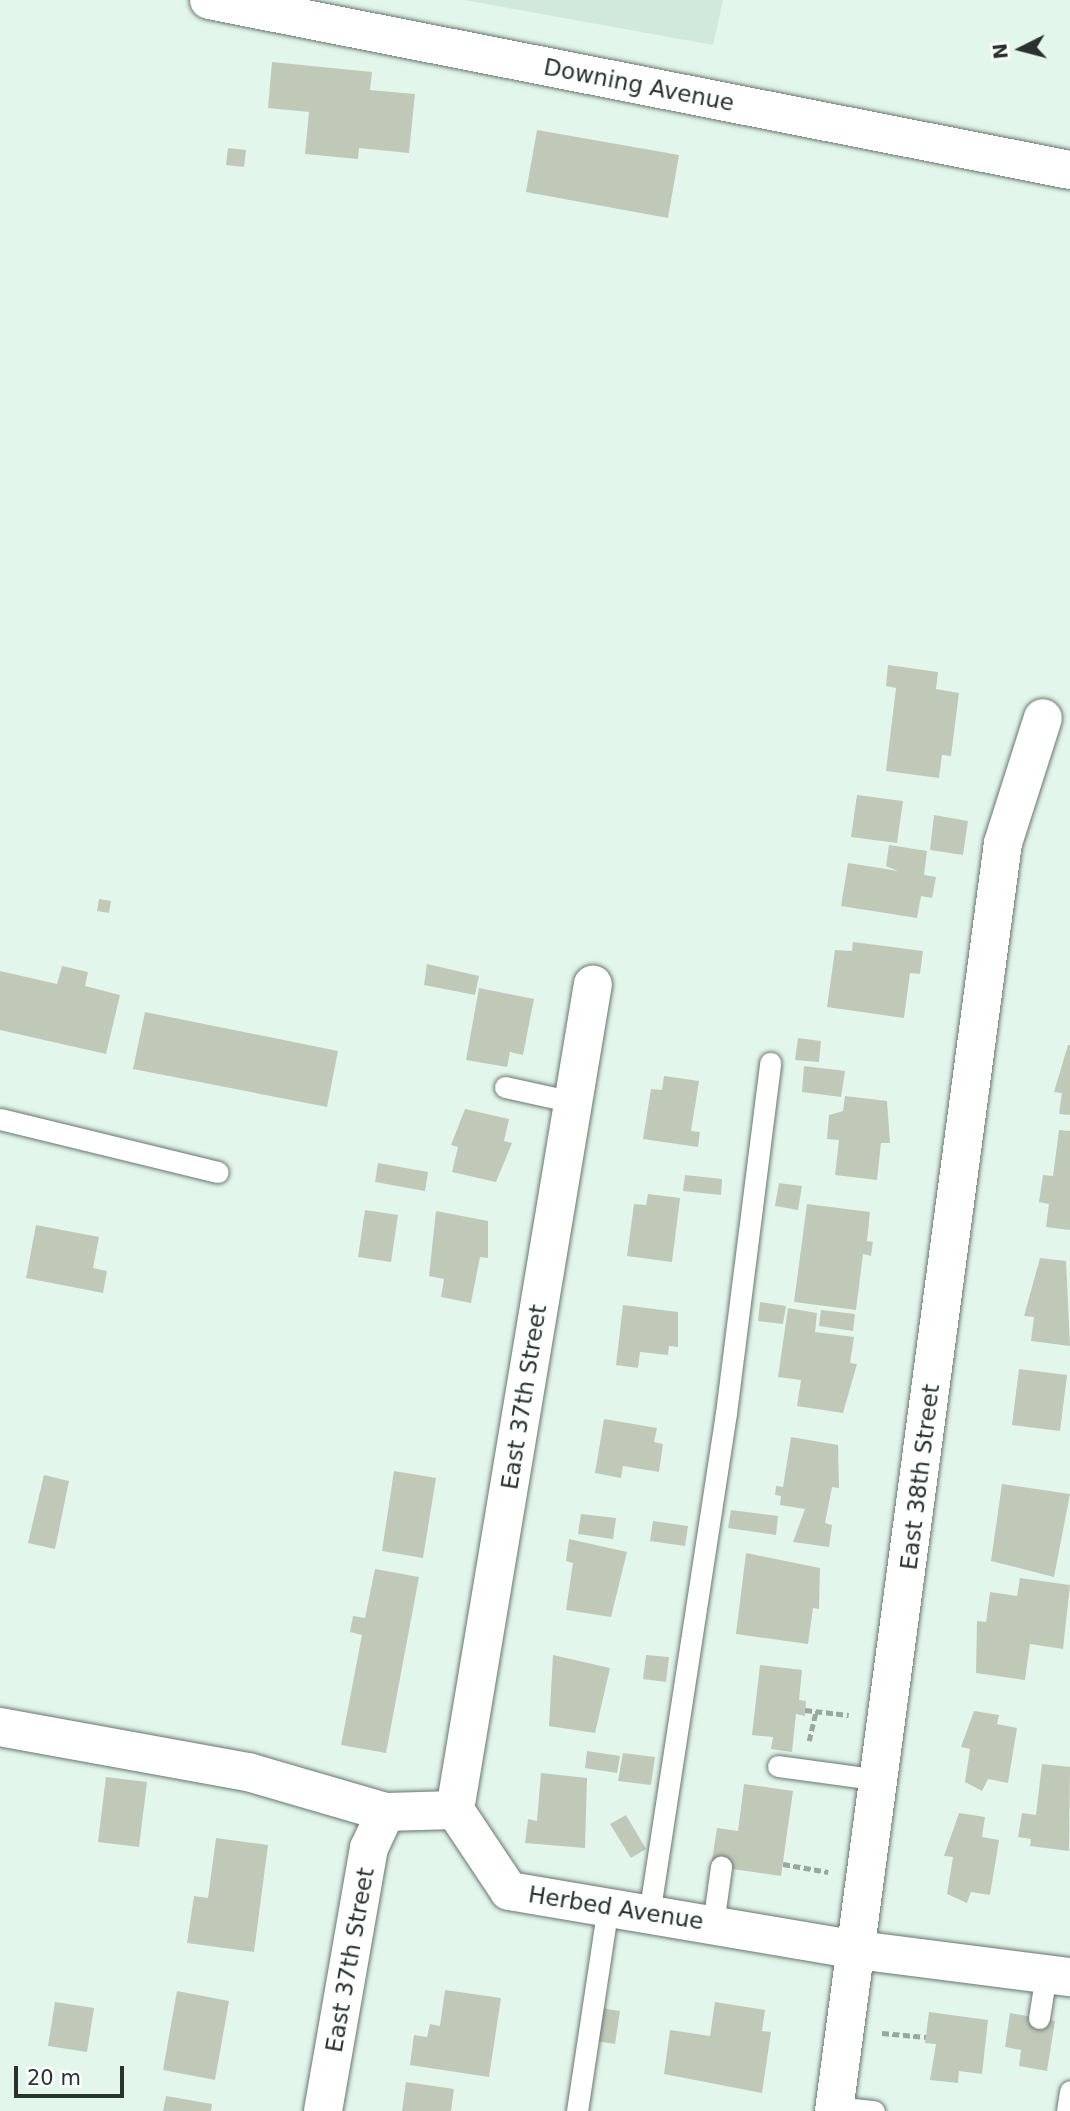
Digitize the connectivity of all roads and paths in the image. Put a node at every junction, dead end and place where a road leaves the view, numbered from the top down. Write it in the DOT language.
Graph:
graph roads {
  1 [pos="209,0"];
  2 [pos="1070,170"];
  3 [pos="1044,718"];
  4 [pos="593,984"];
  5 [pos="771,1063"];
  6 [pos="505,1087"];
  7 [pos="573,1102"];
  8 [pos="0,1119"];
  9 [pos="218,1172"];
  10 [pos="0,1727"];
  11 [pos="778,1766"];
  12 [pos="880,1780"];
  13 [pos="455,1810"];
  14 [pos="386,1812"];
  15 [pos="721,1867"];
  16 [pos="608,1907"];
  17 [pos="649,1915"];
  18 [pos="713,1924"];
  19 [pos="858,1950"];
  20 [pos="1058,1976"];
  21 [pos="1039,2018"];
  22 [pos="846,2029"];
  23 [pos="926,2037"];
  24 [pos="1070,2091"];
  25 [pos="835,2109"];
  26 [pos="323,2111"];
  27 [pos="578,2111"];
  28 [pos="874,2111"];
  29 [pos="1067,2111"];
  1 -- 2 [label="street, Downing Avenue"];
  3 -- 12 [label="street, East 38th Street"];
  4 -- 7 [label="street, East 37th Street"];
  5 -- 17 [label="lane"];
  6 -- 7 [label="lane"];
  7 -- 13 [label="street, East 37th Street"];
  8 -- 9 [label="lane"];
  10 -- 14 [label="street"];
  11 -- 12 [label="lane"];
  12 -- 19 [label="street, East 38th Street"];
  13 -- 14 [label="street"];
  13 -- 16 [label="street, Herbed Avenue"];
  14 -- 26 [label="street, East 37th Street"];
  15 -- 18 [label="lane"];
  16 -- 17 [label="street, Herbed Avenue"];
  16 -- 27 [label="lane"];
  17 -- 18 [label="street, Herbed Avenue"];
  18 -- 19 [label="street, Herbed Avenue"];
  19 -- 20 [label="street, Herbed Avenue"];
  19 -- 22 [label="street, East 38th Street"];
  20 -- 21 [label="lane"];
  22 -- 23 [label="path"];
  22 -- 25 [label="street, East 38th Street"];
  24 -- 29 [label="lane"];
  25 -- 28 [label="lane"];
}
